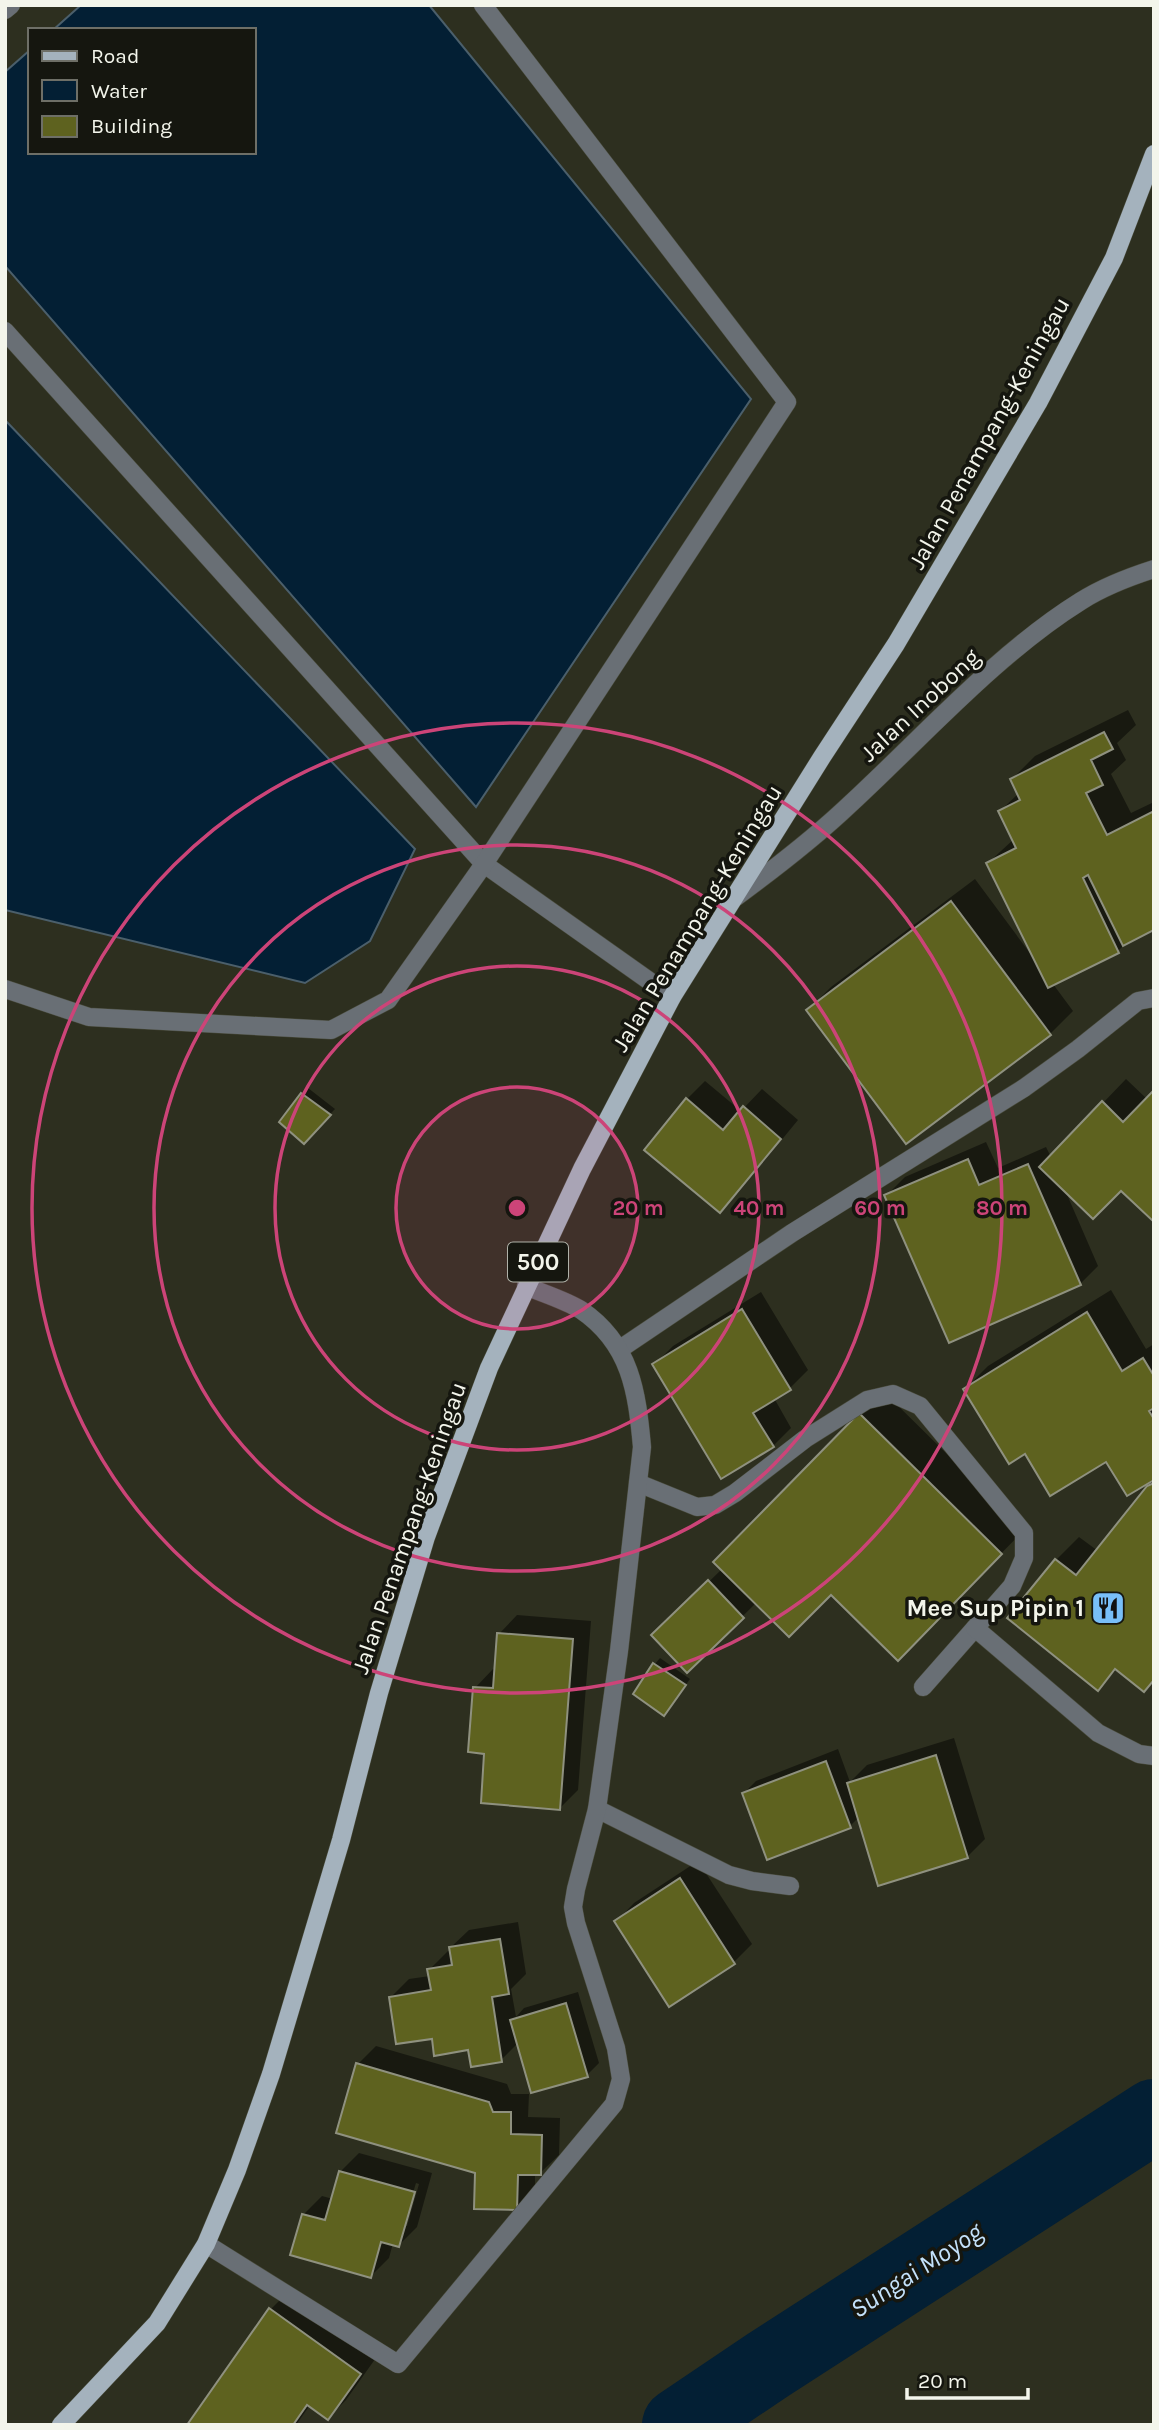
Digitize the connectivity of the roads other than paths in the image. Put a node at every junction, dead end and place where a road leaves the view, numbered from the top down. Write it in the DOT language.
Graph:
graph roads {
  1 [pos="11,5"];
  2 [pos="483,5"];
  3 [pos="5,10"];
  4 [pos="1154,154"];
  5 [pos="5,331"];
  6 [pos="1154,569"];
  7 [pos="484,864"];
  8 [pos="734,898"];
  9 [pos="5,989"];
  10 [pos="672,997"];
  11 [pos="1154,998"];
  12 [pos="526,1286"];
  13 [pos="621,1349"];
  14 [pos="638,1483"];
  15 [pos="975,1628"];
  16 [pos="923,1687"];
  17 [pos="1154,1756"];
  18 [pos="597,1809"];
  19 [pos="790,1886"];
  20 [pos="205,2244"];
  21 [pos="61,2425"];
  1 -- 3 [label="street"];
  2 -- 7 [label="street"];
  4 -- 8 [label="main road, Jalan Penampang-Keningau / 500"];
  5 -- 7 [label="street"];
  6 -- 8 [label="street, Jalan Inobong"];
  7 -- 9 [label="street"];
  7 -- 10 [label="street"];
  8 -- 10 [label="main road, Jalan Penampang-Keningau / 500"];
  10 -- 12 [label="main road, Jalan Penampang-Keningau / 500"];
  11 -- 13 [label="street"];
  12 -- 13 [label="street"];
  12 -- 20 [label="main road, Jalan Penampang-Keningau / 500"];
  13 -- 14 [label="street"];
  14 -- 15 [label="street"];
  14 -- 18 [label="street"];
  15 -- 16 [label="street"];
  15 -- 17 [label="street"];
  18 -- 19 [label="street"];
  18 -- 20 [label="street"];
  20 -- 21 [label="main road, Jalan Penampang-Keningau / 500"];
}
